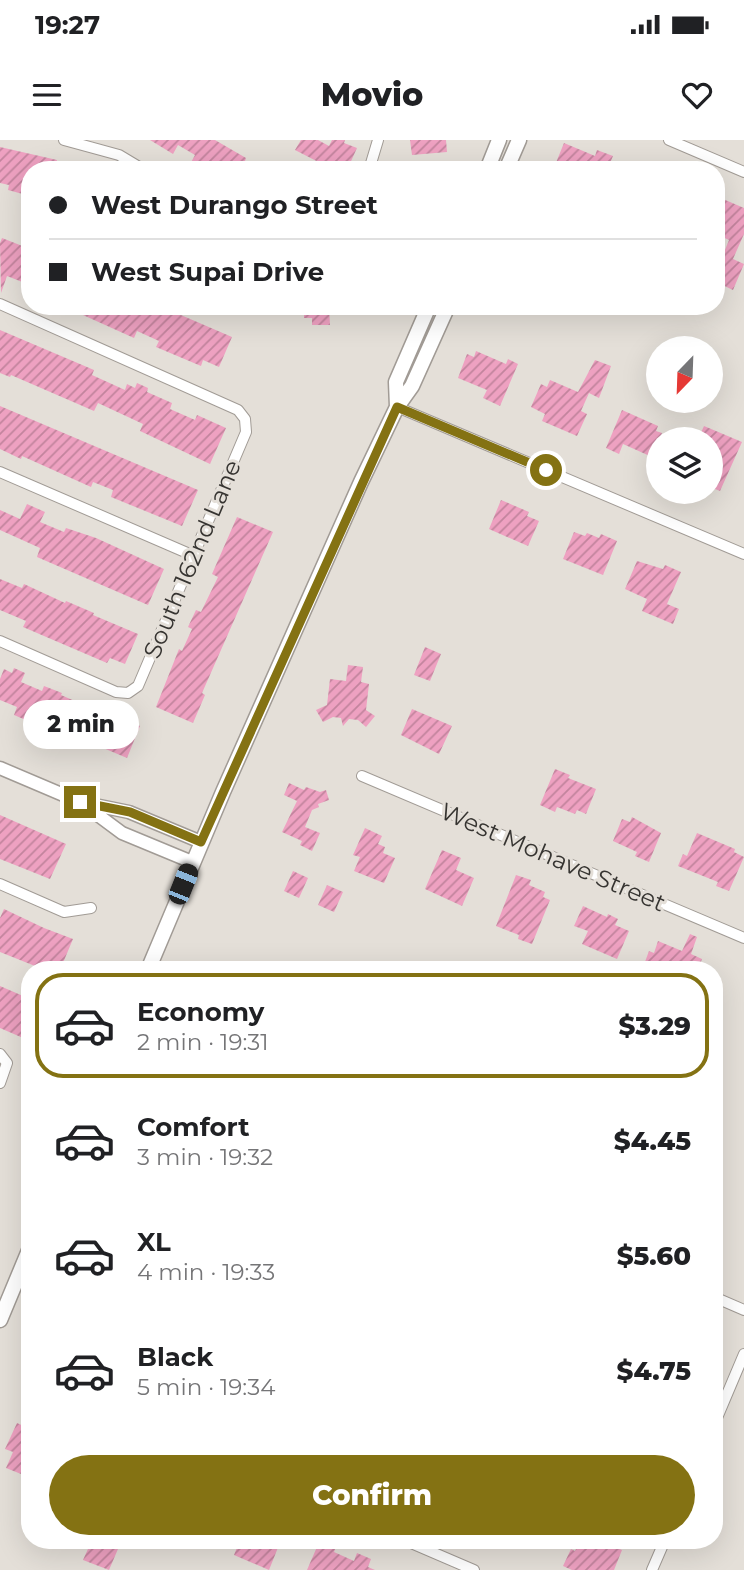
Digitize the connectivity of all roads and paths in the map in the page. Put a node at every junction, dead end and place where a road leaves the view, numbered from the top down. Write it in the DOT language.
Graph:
graph roads {
  1 [pos="64,140"];
  2 [pos="378,140"];
  3 [pos="499,140"];
  4 [pos="519,140"];
  5 [pos="669,140"];
  6 [pos="129,161"];
  7 [pos="372,161"];
  8 [pos="491,161"];
  9 [pos="510,161"];
  10 [pos="718,161"];
  11 [pos="725,164"];
  12 [pos="744,172"];
  13 [pos="0,304"];
  14 [pos="21,313"];
  15 [pos="25,315"];
  16 [pos="425,315"];
  17 [pos="443,315"];
  18 [pos="397,407"];
  19 [pos="0,472"];
  20 [pos="744,554"];
  21 [pos="192,555"];
  22 [pos="0,641"];
  23 [pos="0,768"];
  24 [pos="362,776"];
  25 [pos="80,802"];
  26 [pos="201,842"];
  27 [pos="192,862"];
  28 [pos="0,884"];
  29 [pos="91,908"];
  30 [pos="744,938"];
  31 [pos="152,961"];
  32 [pos="0,1054"];
  33 [pos="0,1083"];
  34 [pos="21,1270"];
  35 [pos="723,1301"];
  36 [pos="744,1310"];
  37 [pos="0,1320"];
  38 [pos="744,1354"];
  39 [pos="723,1404"];
  40 [pos="425,1549"];
  41 [pos="661,1549"];
  42 [pos="474,1570"];
  43 [pos="652,1570"];
  1 -- 6 [label="street"];
  2 -- 7 [label="street"];
  3 -- 8 [label="main road"];
  4 -- 9 [label="main road"];
  5 -- 10 [label="street"];
  11 -- 12 [label="street"];
  13 -- 14 [label="street, South 162nd Lane"];
  15 -- 21 [label="street, South 162nd Lane"];
  16 -- 18 [label="main road"];
  17 -- 18 [label="main road"];
  18 -- 20 [label="street"];
  18 -- 26 [label="main road"];
  19 -- 21 [label="street"];
  21 -- 22 [label="street, South 162nd Lane"];
  23 -- 25 [label="street"];
  24 -- 30 [label="street, West Mohave Street"];
  25 -- 26 [label="street"];
  25 -- 27 [label="street"];
  26 -- 27 [label="main road"];
  27 -- 31 [label="main road"];
  28 -- 29 [label="street"];
  32 -- 33 [label="street"];
  34 -- 37 [label="main road"];
  35 -- 36 [label="street"];
  38 -- 39 [label="street"];
  40 -- 42 [label="street"];
  41 -- 43 [label="street"];
}
